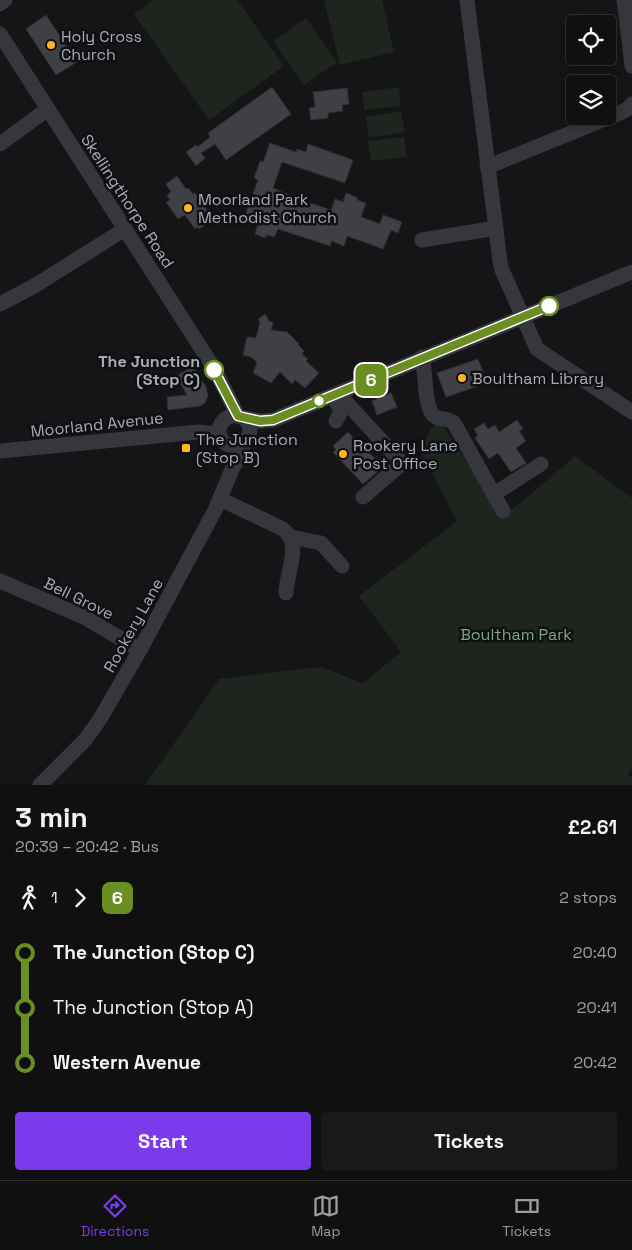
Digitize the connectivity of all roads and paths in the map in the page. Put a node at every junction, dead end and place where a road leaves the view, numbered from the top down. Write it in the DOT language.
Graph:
graph roads {
  1 [pos="5,0"];
  2 [pos="467,0"];
  3 [pos="624,0"];
  4 [pos="0,4"];
  5 [pos="0,34"];
  6 [pos="632,66"];
  7 [pos="632,104"];
  8 [pos="48,109"];
  9 [pos="0,144"];
  10 [pos="488,167"];
  11 [pos="496,228"];
  12 [pos="125,229"];
  13 [pos="422,240"];
  14 [pos="632,272"];
  15 [pos="0,304"];
  16 [pos="522,316"];
  17 [pos="422,358"];
  18 [pos="336,394"];
  19 [pos="632,412"];
  20 [pos="273,420"];
  21 [pos="336,421"];
  22 [pos="229,425"];
  23 [pos="247,439"];
  24 [pos="0,451"];
  25 [pos="541,464"];
  26 [pos="233,467"];
  27 [pos="494,494"];
  28 [pos="363,497"];
  29 [pos="220,499"];
  30 [pos="503,511"];
  31 [pos="291,537"];
  32 [pos="342,566"];
  33 [pos="0,581"];
  34 [pos="286,593"];
  35 [pos="140,650"];
  36 [pos="40,785"];
  1 -- 4 [label="street"];
  2 -- 10 [label="street"];
  3 -- 6 [label="street"];
  5 -- 8 [label="street, Skellingthorpe Road"];
  7 -- 10 [label="street"];
  8 -- 9 [label="street"];
  8 -- 12 [label="street, Skellingthorpe Road"];
  10 -- 11 [label="street"];
  11 -- 13 [label="street"];
  11 -- 16 [label="street"];
  12 -- 15 [label="street"];
  12 -- 22 [label="street, Skellingthorpe Road"];
  14 -- 16 [label="street"];
  16 -- 17 [label="street"];
  16 -- 19 [label="street"];
  17 -- 18 [label="street"];
  17 -- 27 [label="street"];
  18 -- 20 [label="street"];
  18 -- 21 [label="street"];
  18 -- 28 [label="street"];
  20 -- 22 [label="street"];
  20 -- 23 [label="street"];
  22 -- 23 [label="street"];
  22 -- 23 [label="street"];
  22 -- 24 [label="street, Moorland Avenue"];
  22 -- 26 [label="street"];
  23 -- 26 [label="street, Rookery Lane"];
  25 -- 27 [label="street"];
  26 -- 29 [label="street, Rookery Lane"];
  27 -- 30 [label="street"];
  29 -- 31 [label="street"];
  29 -- 35 [label="street, Rookery Lane"];
  31 -- 32 [label="street"];
  31 -- 34 [label="street"];
  33 -- 35 [label="street, Bell Grove"];
  35 -- 36 [label="street, Rookery Lane"];
}
